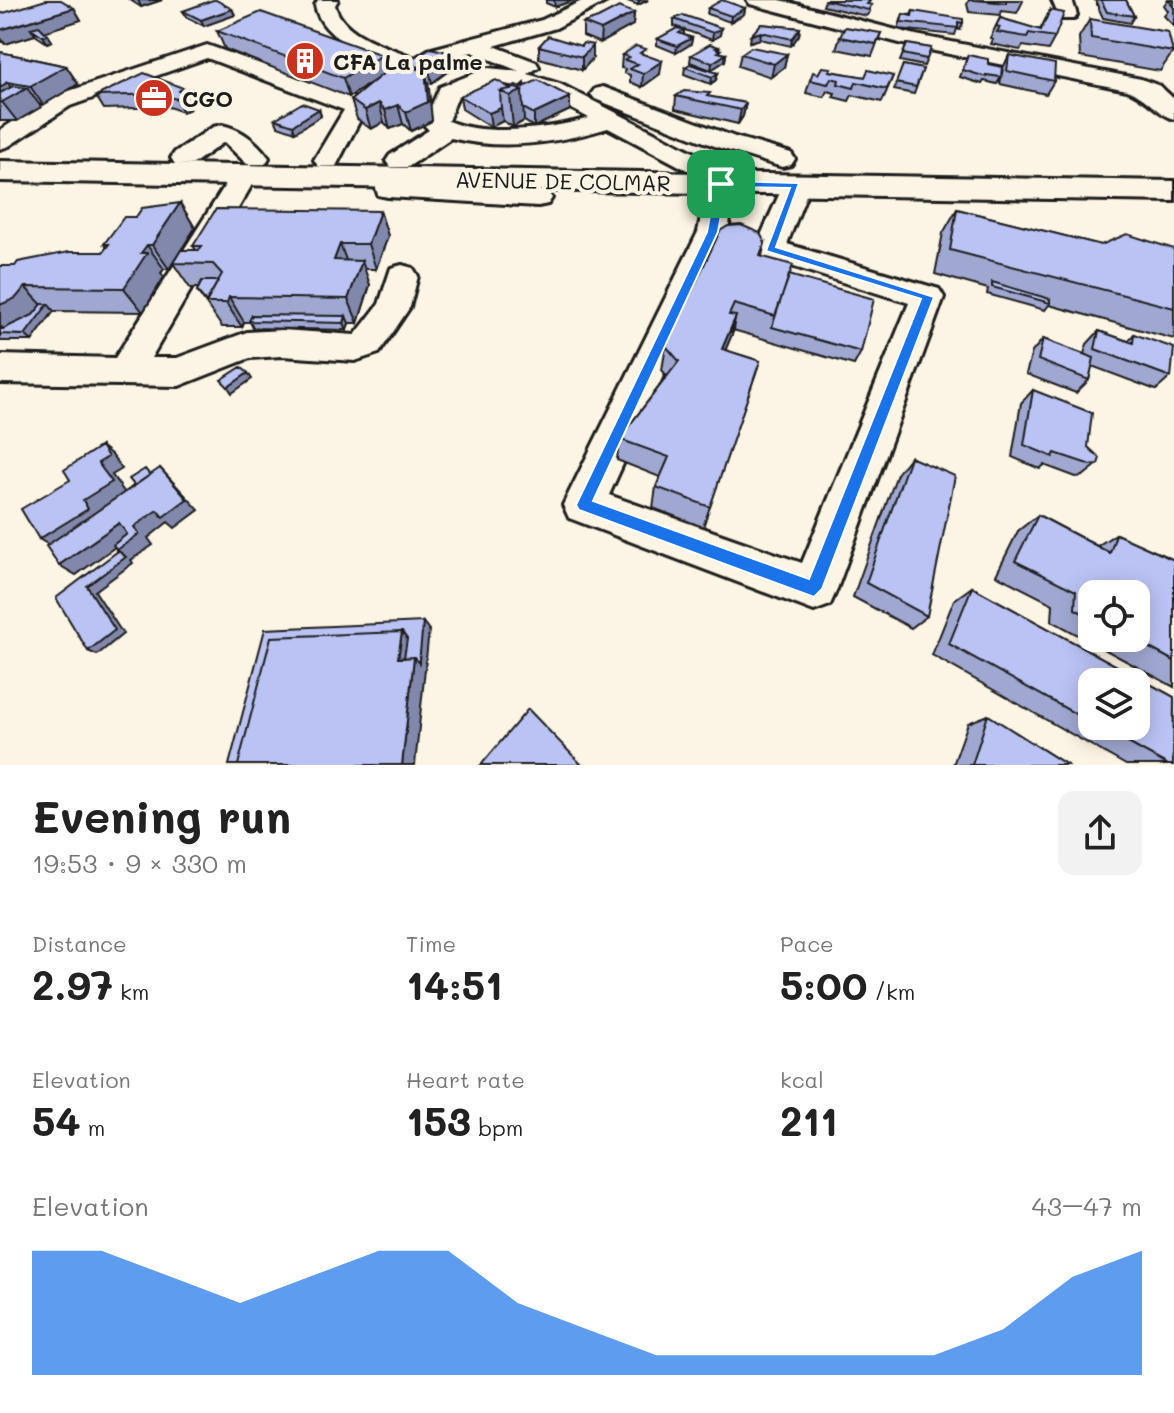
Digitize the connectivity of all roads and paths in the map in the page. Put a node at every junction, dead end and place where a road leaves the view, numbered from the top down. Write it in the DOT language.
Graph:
graph roads {
  1 [pos="328,0"];
  2 [pos="599,0"];
  3 [pos="757,0"];
  4 [pos="474,45"];
  5 [pos="415,66"];
  6 [pos="60,75"];
  7 [pos="106,84"];
  8 [pos="1163,92"];
  9 [pos="359,108"];
  10 [pos="1174,112"];
  11 [pos="608,120"];
  12 [pos="445,131"];
  13 [pos="0,141"];
  14 [pos="0,155"];
  15 [pos="327,160"];
  16 [pos="250,167"];
  17 [pos="393,170"];
  18 [pos="0,171"];
  19 [pos="789,172"];
  20 [pos="709,174"];
  21 [pos="1174,174"];
  22 [pos="1174,191"];
  23 [pos="538,198"];
  24 [pos="713,232"];
  25 [pos="770,249"];
  26 [pos="402,276"];
  27 [pos="0,369"];
  28 [pos="125,372"];
  1 -- 5 [label="street"];
  2 -- 4 [label="street"];
  3 -- 8 [label="street"];
  4 -- 5 [label="street"];
  4 -- 19 [label="street"];
  5 -- 9 [label="street"];
  6 -- 7 [label="street"];
  7 -- 9 [label="street"];
  7 -- 13 [label="street"];
  8 -- 10 [label="street"];
  9 -- 15 [label="street"];
  11 -- 12 [label="street"];
  11 -- 12 [label="street"];
  11 -- 20 [label="street"];
  12 -- 17 [label="street"];
  14 -- 16 [label="main road, AVENUE DE COLMAR"];
  15 -- 16 [label="main road, AVENUE DE COLMAR"];
  15 -- 17 [label="main road, AVENUE DE COLMAR"];
  16 -- 17 [label="main road, AVENUE DE COLMAR"];
  16 -- 18 [label="main road, AVENUE DE COLMAR"];
  16 -- 28 [label="street"];
  17 -- 20 [label="main road, AVENUE DE COLMAR"];
  17 -- 23 [label="street"];
  19 -- 20 [label="main road, AVENUE DE COLMAR"];
  19 -- 22 [label="main road, AVENUE DE COLMAR"];
  19 -- 25 [label="street"];
  20 -- 21 [label="main road, AVENUE DE COLMAR"];
  20 -- 24 [label="street"];
  24 -- 25 [label="street"];
  24 -- 25 [label="street"];
  26 -- 28 [label="street"];
  27 -- 28 [label="street"];
}
